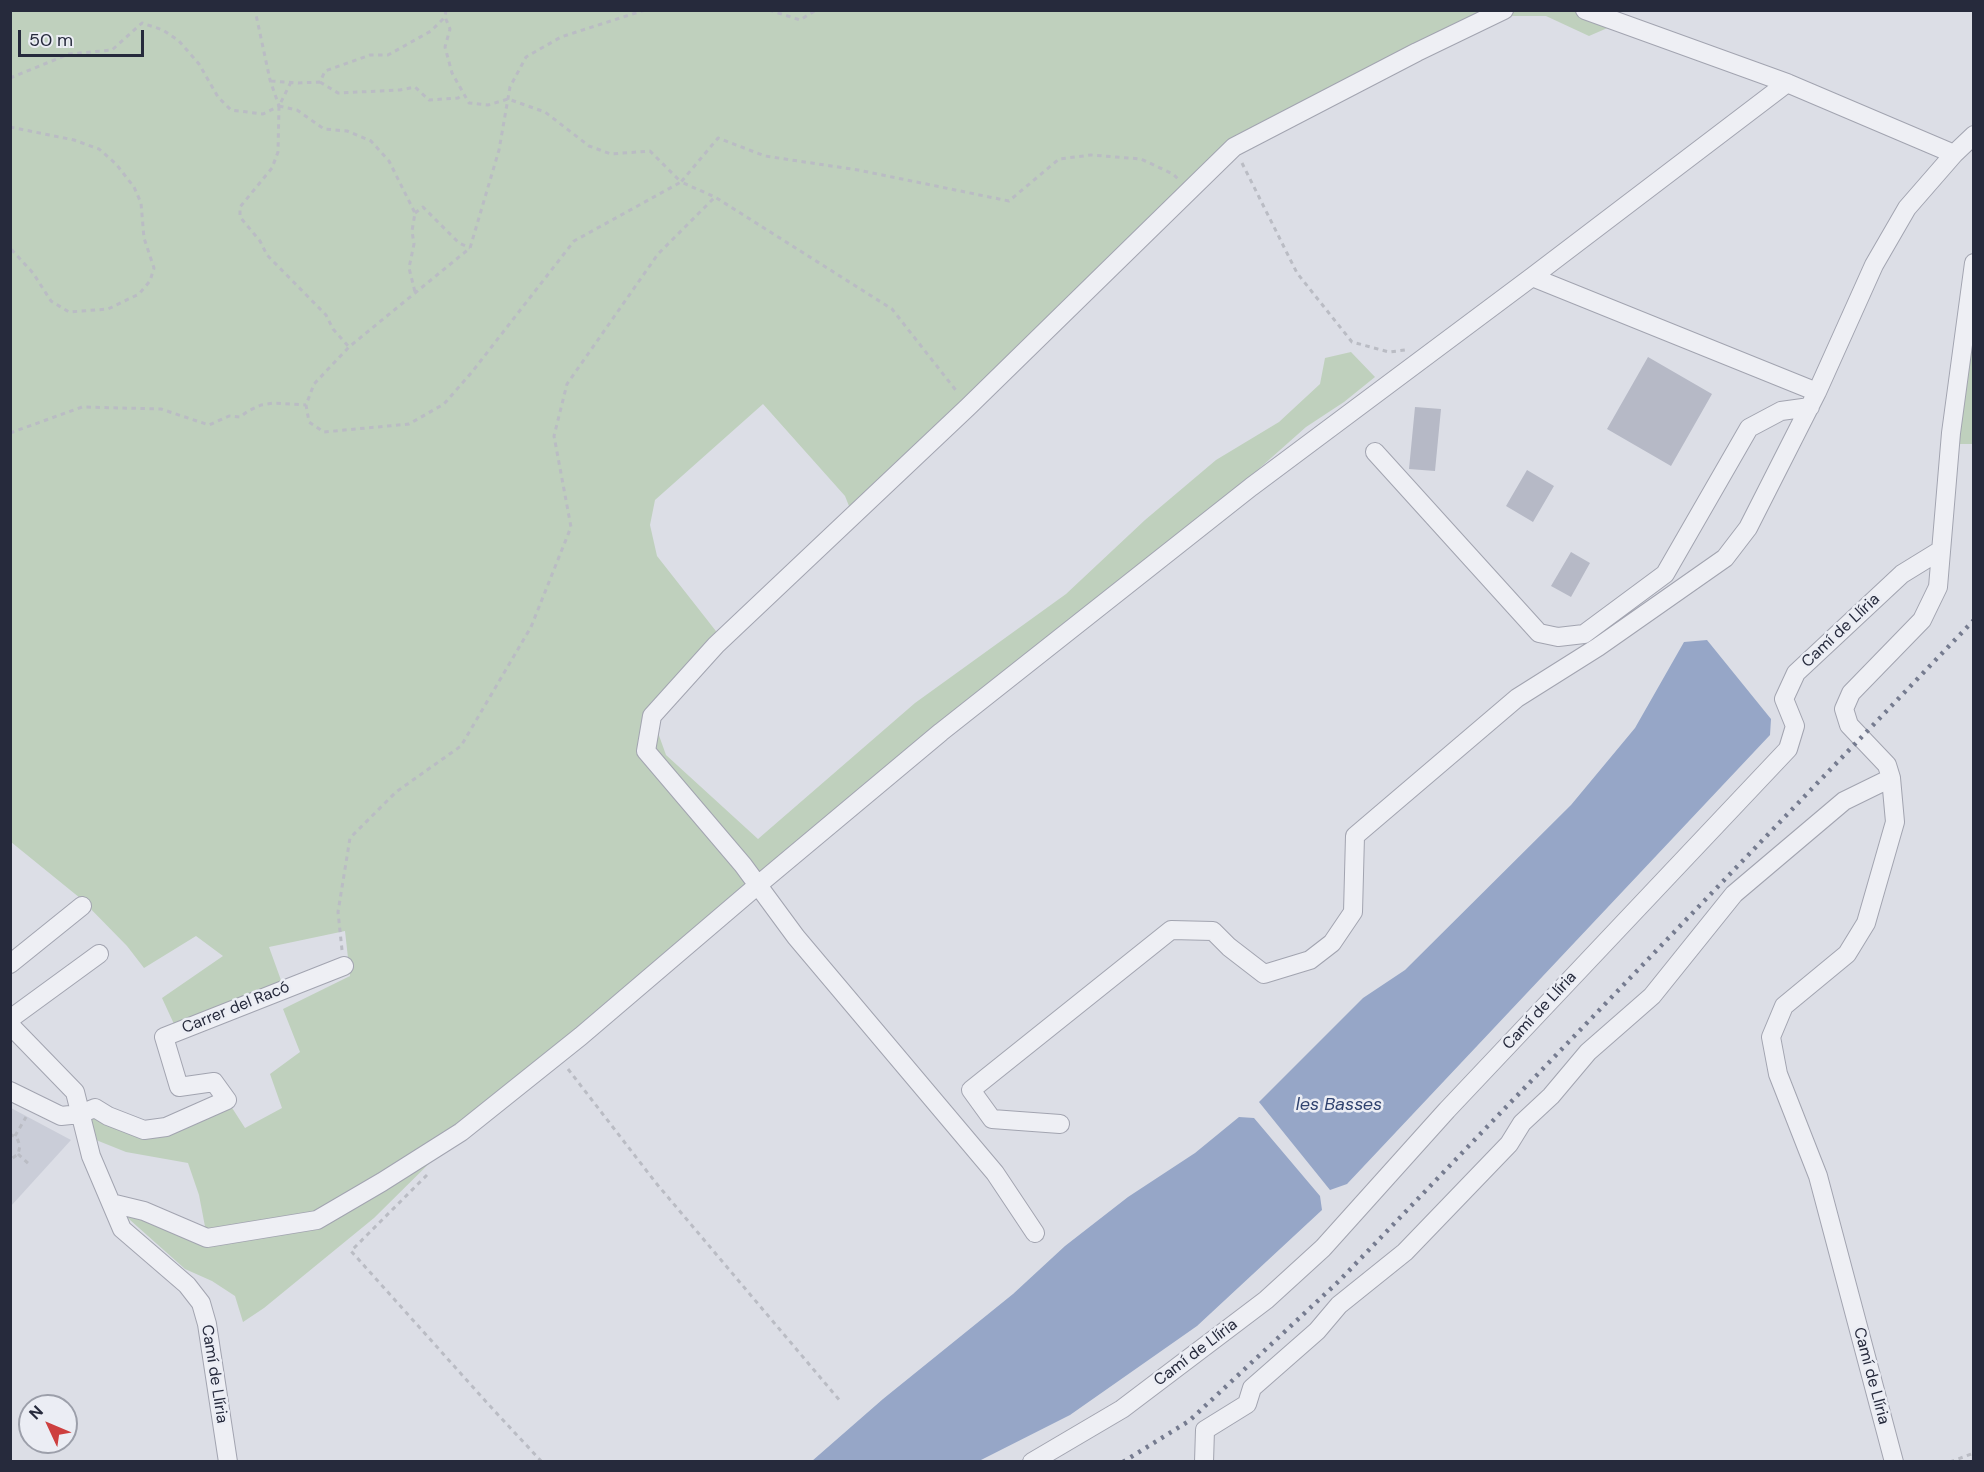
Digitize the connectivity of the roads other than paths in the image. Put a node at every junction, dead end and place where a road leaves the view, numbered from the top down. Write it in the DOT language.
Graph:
graph roads {
  1 [pos="1504,10"];
  2 [pos="1585,10"];
  3 [pos="1787,83"];
  4 [pos="1974,135"];
  5 [pos="1954,154"];
  6 [pos="1974,263"];
  7 [pos="1532,278"];
  8 [pos="1814,400"];
  9 [pos="1375,452"];
  10 [pos="1941,550"];
  11 [pos="1891,778"];
  12 [pos="758,885"];
  13 [pos="82,906"];
  14 [pos="99,954"];
  15 [pos="10,964"];
  16 [pos="344,966"];
  17 [pos="10,1019"];
  18 [pos="10,1025"];
  19 [pos="10,1091"];
  20 [pos="80,1113"];
  21 [pos="1060,1124"];
  22 [pos="111,1203"];
  23 [pos="1035,1233"];
  24 [pos="228,1461"];
  25 [pos="1032,1461"];
  26 [pos="1204,1461"];
  27 [pos="1894,1461"];
  1 -- 12 [label="street"];
  2 -- 3 [label="street"];
  3 -- 5 [label="street"];
  3 -- 7 [label="street"];
  4 -- 5 [label="street"];
  5 -- 8 [label="street"];
  6 -- 10 [label="street"];
  7 -- 8 [label="street"];
  7 -- 12 [label="street"];
  8 -- 9 [label="street"];
  8 -- 21 [label="street"];
  10 -- 11 [label="street, Camí de Llíria"];
  10 -- 25 [label="street, Camí de Llíria"];
  11 -- 26 [label="street"];
  11 -- 27 [label="street, Camí de Llíria"];
  12 -- 22 [label="street"];
  12 -- 23 [label="street"];
  13 -- 15 [label="street"];
  14 -- 17 [label="street"];
  16 -- 20 [label="street, Carrer del Racó"];
  18 -- 20 [label="street, Camí de Llíria"];
  19 -- 20 [label="street"];
  20 -- 22 [label="street, Camí de Llíria"];
  22 -- 24 [label="street, Camí de Llíria"];
}
